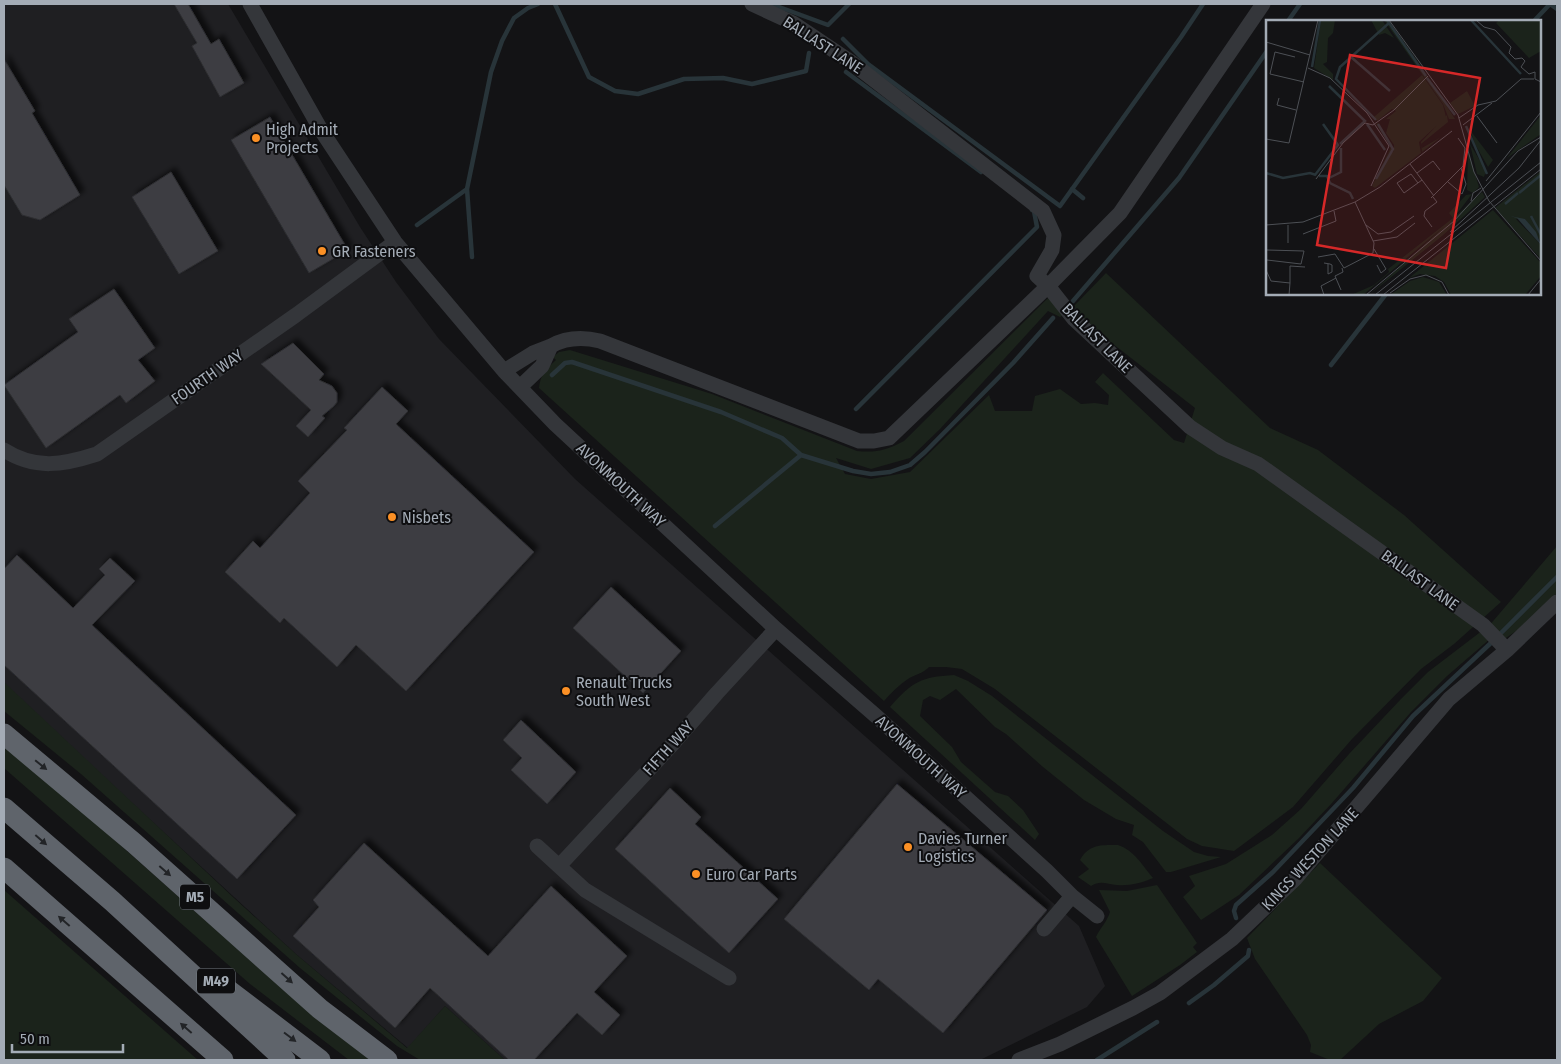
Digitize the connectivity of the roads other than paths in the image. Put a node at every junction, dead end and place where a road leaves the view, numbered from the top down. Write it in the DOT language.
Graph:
graph roads {
  1 [pos="250,4"];
  2 [pos="752,4"];
  3 [pos="1263,4"];
  4 [pos="395,242"];
  5 [pos="1048,286"];
  6 [pos="551,346"];
  7 [pos="504,371"];
  8 [pos="520,387"];
  9 [pos="4,450"];
  10 [pos="1557,602"];
  11 [pos="776,629"];
  12 [pos="1507,650"];
  13 [pos="4,734"];
  14 [pos="4,808"];
  15 [pos="537,846"];
  16 [pos="560,865"];
  17 [pos="4,868"];
  18 [pos="1072,896"];
  19 [pos="112,901"];
  20 [pos="1098,916"];
  21 [pos="1044,928"];
  22 [pos="729,978"];
  23 [pos="223,1060"];
  24 [pos="285,1060"];
  25 [pos="320,1060"];
  26 [pos="387,1060"];
  27 [pos="1019,1060"];
  1 -- 4 [label="street, AVONMOUTH WAY"];
  2 -- 5 [label="street, BALLAST LANE"];
  3 -- 5 [label="street"];
  4 -- 7 [label="street, AVONMOUTH WAY"];
  4 -- 9 [label="street, FOURTH WAY"];
  5 -- 6 [label="street"];
  5 -- 12 [label="street, BALLAST LANE"];
  6 -- 7 [label="street"];
  6 -- 8 [label="street"];
  7 -- 8 [label="street, AVONMOUTH WAY"];
  8 -- 11 [label="street, AVONMOUTH WAY"];
  10 -- 12 [label="street, KINGS WESTON LANE"];
  11 -- 16 [label="street, FIFTH WAY"];
  11 -- 18 [label="street, AVONMOUTH WAY"];
  12 -- 27 [label="street, KINGS WESTON LANE"];
  13 -- 26 [label="highway, M5, one-way"];
  14 -- 19 [label="highway, one-way"];
  15 -- 16 [label="street"];
  16 -- 22 [label="street"];
  23 -- 17 [label="highway, one-way"];
  18 -- 20 [label="street, AVONMOUTH WAY"];
  18 -- 21 [label="street"];
  19 -- 24 [label="highway"];
  19 -- 25 [label="highway, M49, one-way"];
}
